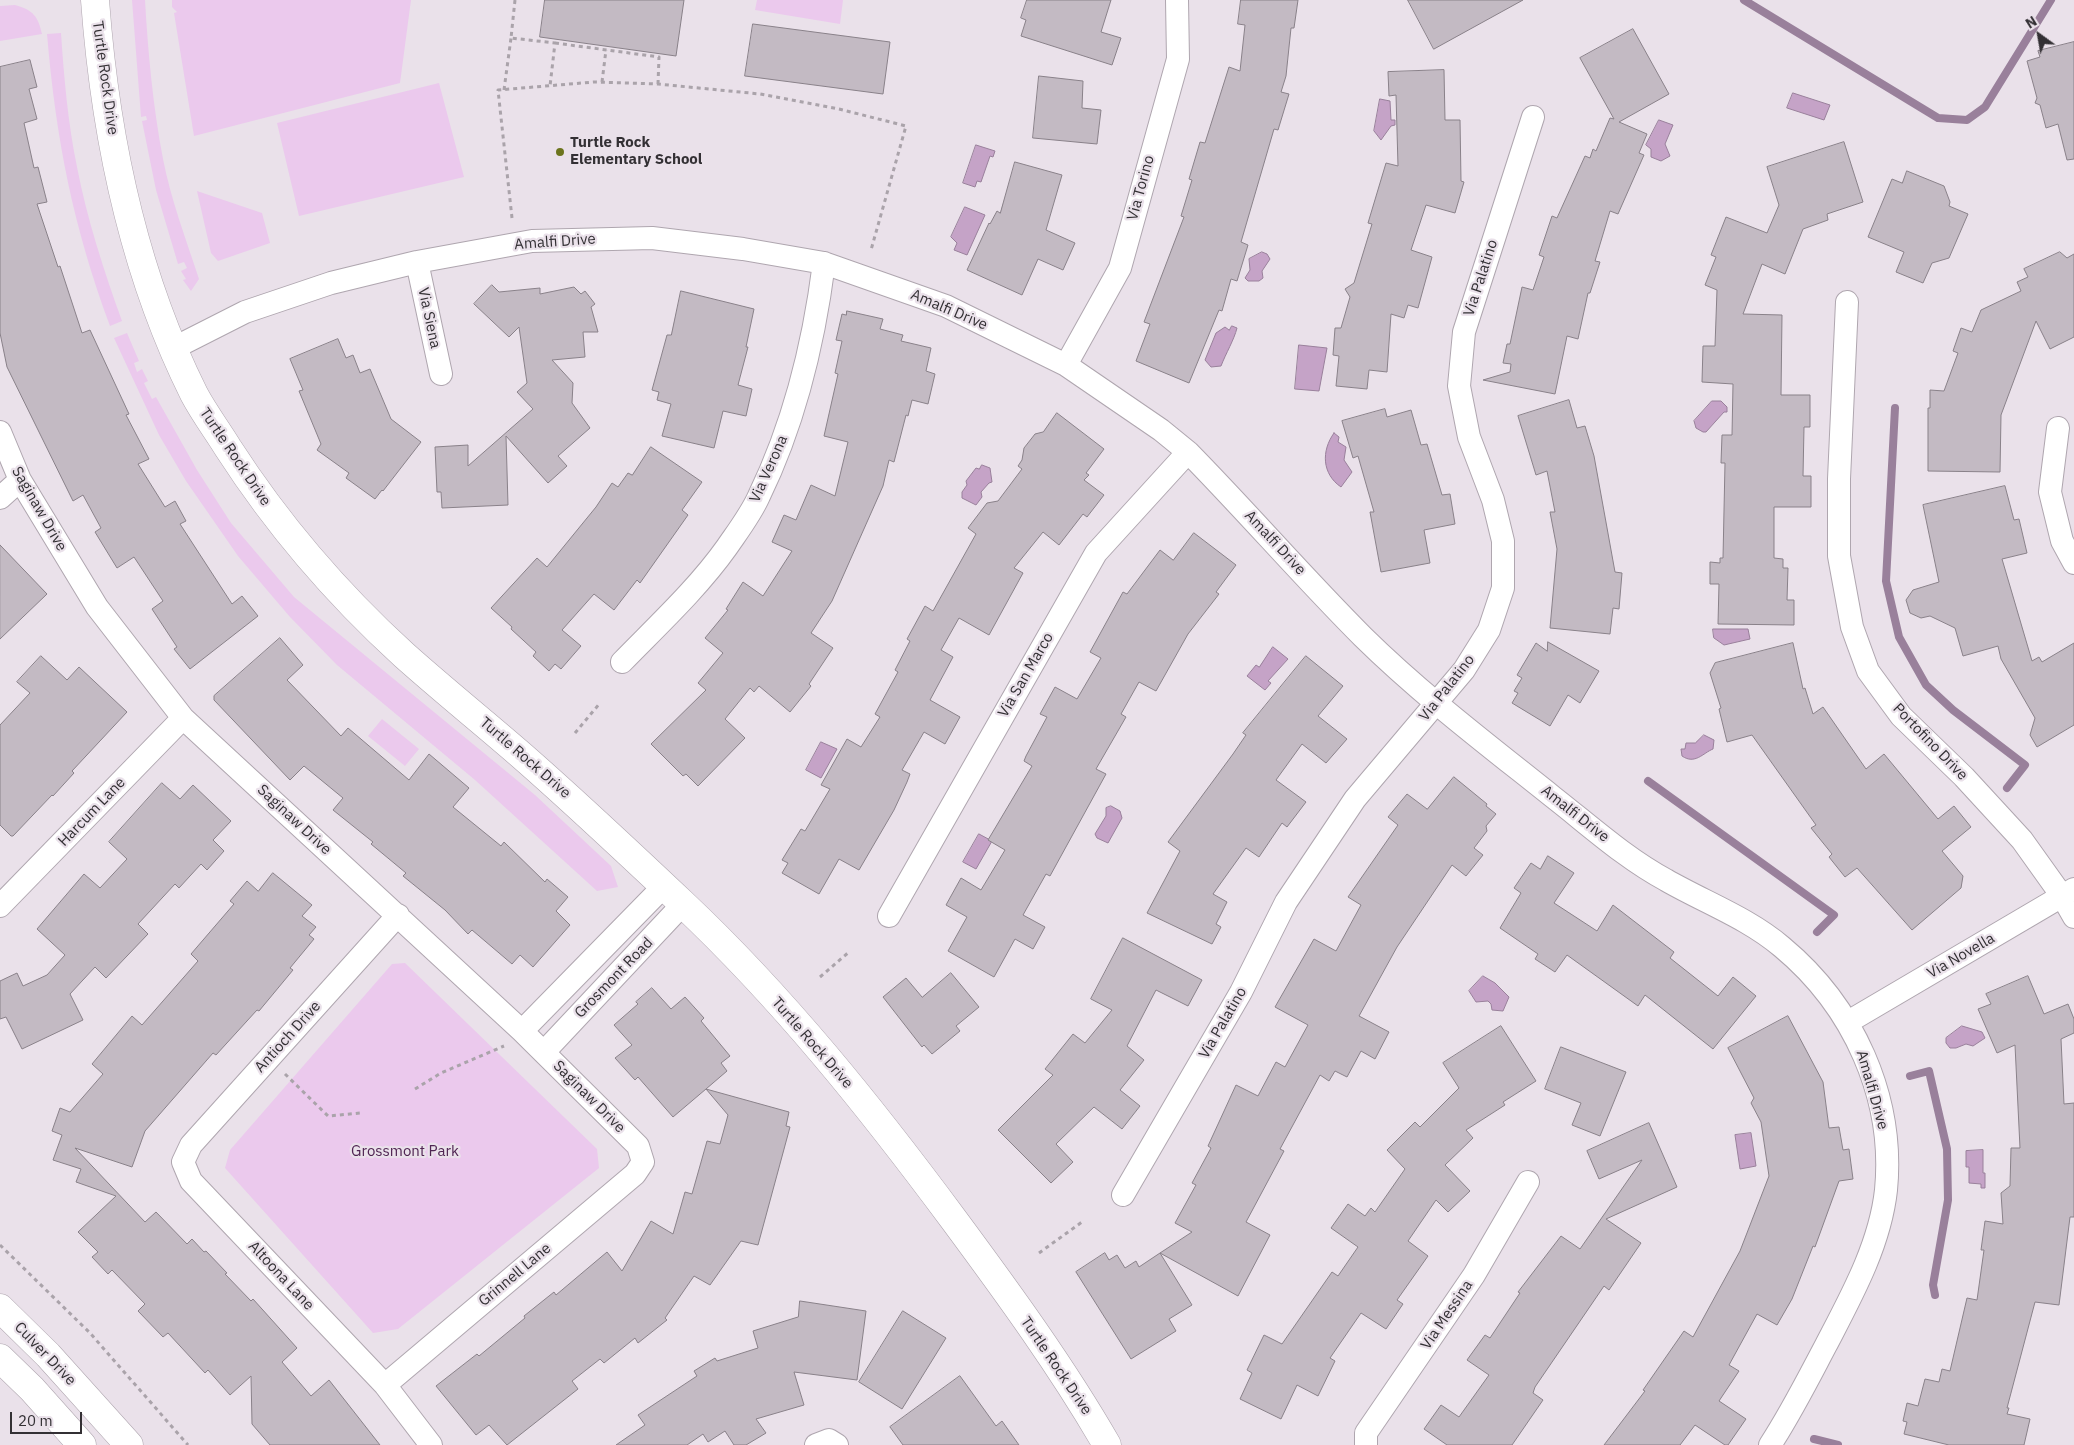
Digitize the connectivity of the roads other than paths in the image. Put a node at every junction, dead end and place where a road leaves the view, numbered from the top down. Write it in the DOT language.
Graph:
graph roads {
  1 [pos="95,0"];
  2 [pos="1177,0"];
  3 [pos="1534,118"];
  4 [pos="417,262"];
  5 [pos="824,263"];
  6 [pos="1848,302"];
  7 [pos="174,348"];
  8 [pos="1066,365"];
  9 [pos="441,374"];
  10 [pos="2058,428"];
  11 [pos="0,432"];
  12 [pos="1188,452"];
  13 [pos="20,480"];
  14 [pos="0,498"];
  15 [pos="2074,563"];
  16 [pos="622,662"];
  17 [pos="1436,704"];
  18 [pos="183,718"];
  19 [pos="2068,893"];
  20 [pos="673,895"];
  21 [pos="0,906"];
  22 [pos="398,915"];
  23 [pos="890,916"];
  24 [pos="2074,918"];
  25 [pos="1848,1022"];
  26 [pos="522,1031"];
  27 [pos="544,1052"];
  28 [pos="183,1162"];
  29 [pos="643,1162"];
  30 [pos="1528,1182"];
  31 [pos="1123,1195"];
  32 [pos="0,1308"];
  33 [pos="0,1358"];
  34 [pos="385,1385"];
  35 [pos="82,1445"];
  36 [pos="130,1445"];
  37 [pos="431,1445"];
  38 [pos="1107,1445"];
  39 [pos="1366,1445"];
  40 [pos="1770,1445"];
  1 -- 7 [label="street, Turtle Rock Drive"];
  2 -- 8 [label="street, Via Torino"];
  3 -- 17 [label="street, Via Palatino"];
  4 -- 5 [label="street, Amalfi Drive"];
  4 -- 7 [label="street, Amalfi Drive"];
  4 -- 9 [label="street, Via Siena"];
  5 -- 8 [label="street, Amalfi Drive"];
  5 -- 16 [label="street, Via Verona"];
  6 -- 19 [label="street, Portofino Drive"];
  7 -- 20 [label="street, Turtle Rock Drive"];
  8 -- 12 [label="street, Amalfi Drive"];
  10 -- 15 [label="street"];
  11 -- 13 [label="street, Saginaw Drive"];
  12 -- 17 [label="street, Amalfi Drive"];
  12 -- 23 [label="street, Via San Marco"];
  13 -- 14 [label="street"];
  13 -- 18 [label="street, Saginaw Drive"];
  17 -- 25 [label="street, Amalfi Drive"];
  17 -- 31 [label="street, Via Palatino"];
  18 -- 21 [label="street, Harcum Lane"];
  18 -- 22 [label="street, Saginaw Drive"];
  19 -- 24 [label="street, Portofino Drive"];
  19 -- 25 [label="street, Via Novella"];
  20 -- 26 [label="street, Grosmont Road"];
  20 -- 27 [label="street, Grosmont Road"];
  20 -- 38 [label="street, Turtle Rock Drive"];
  22 -- 26 [label="street, Saginaw Drive"];
  22 -- 28 [label="street, Antioch Drive"];
  25 -- 40 [label="street, Amalfi Drive"];
  26 -- 27 [label="street, Saginaw Drive"];
  27 -- 29 [label="street, Saginaw Drive"];
  28 -- 34 [label="street, Altoona Lane"];
  29 -- 34 [label="street, Grinnell Lane"];
  30 -- 39 [label="street, Via Messina"];
  32 -- 36 [label="street, Culver Drive"];
  33 -- 35 [label="street"];
  34 -- 37 [label="street"];
}
